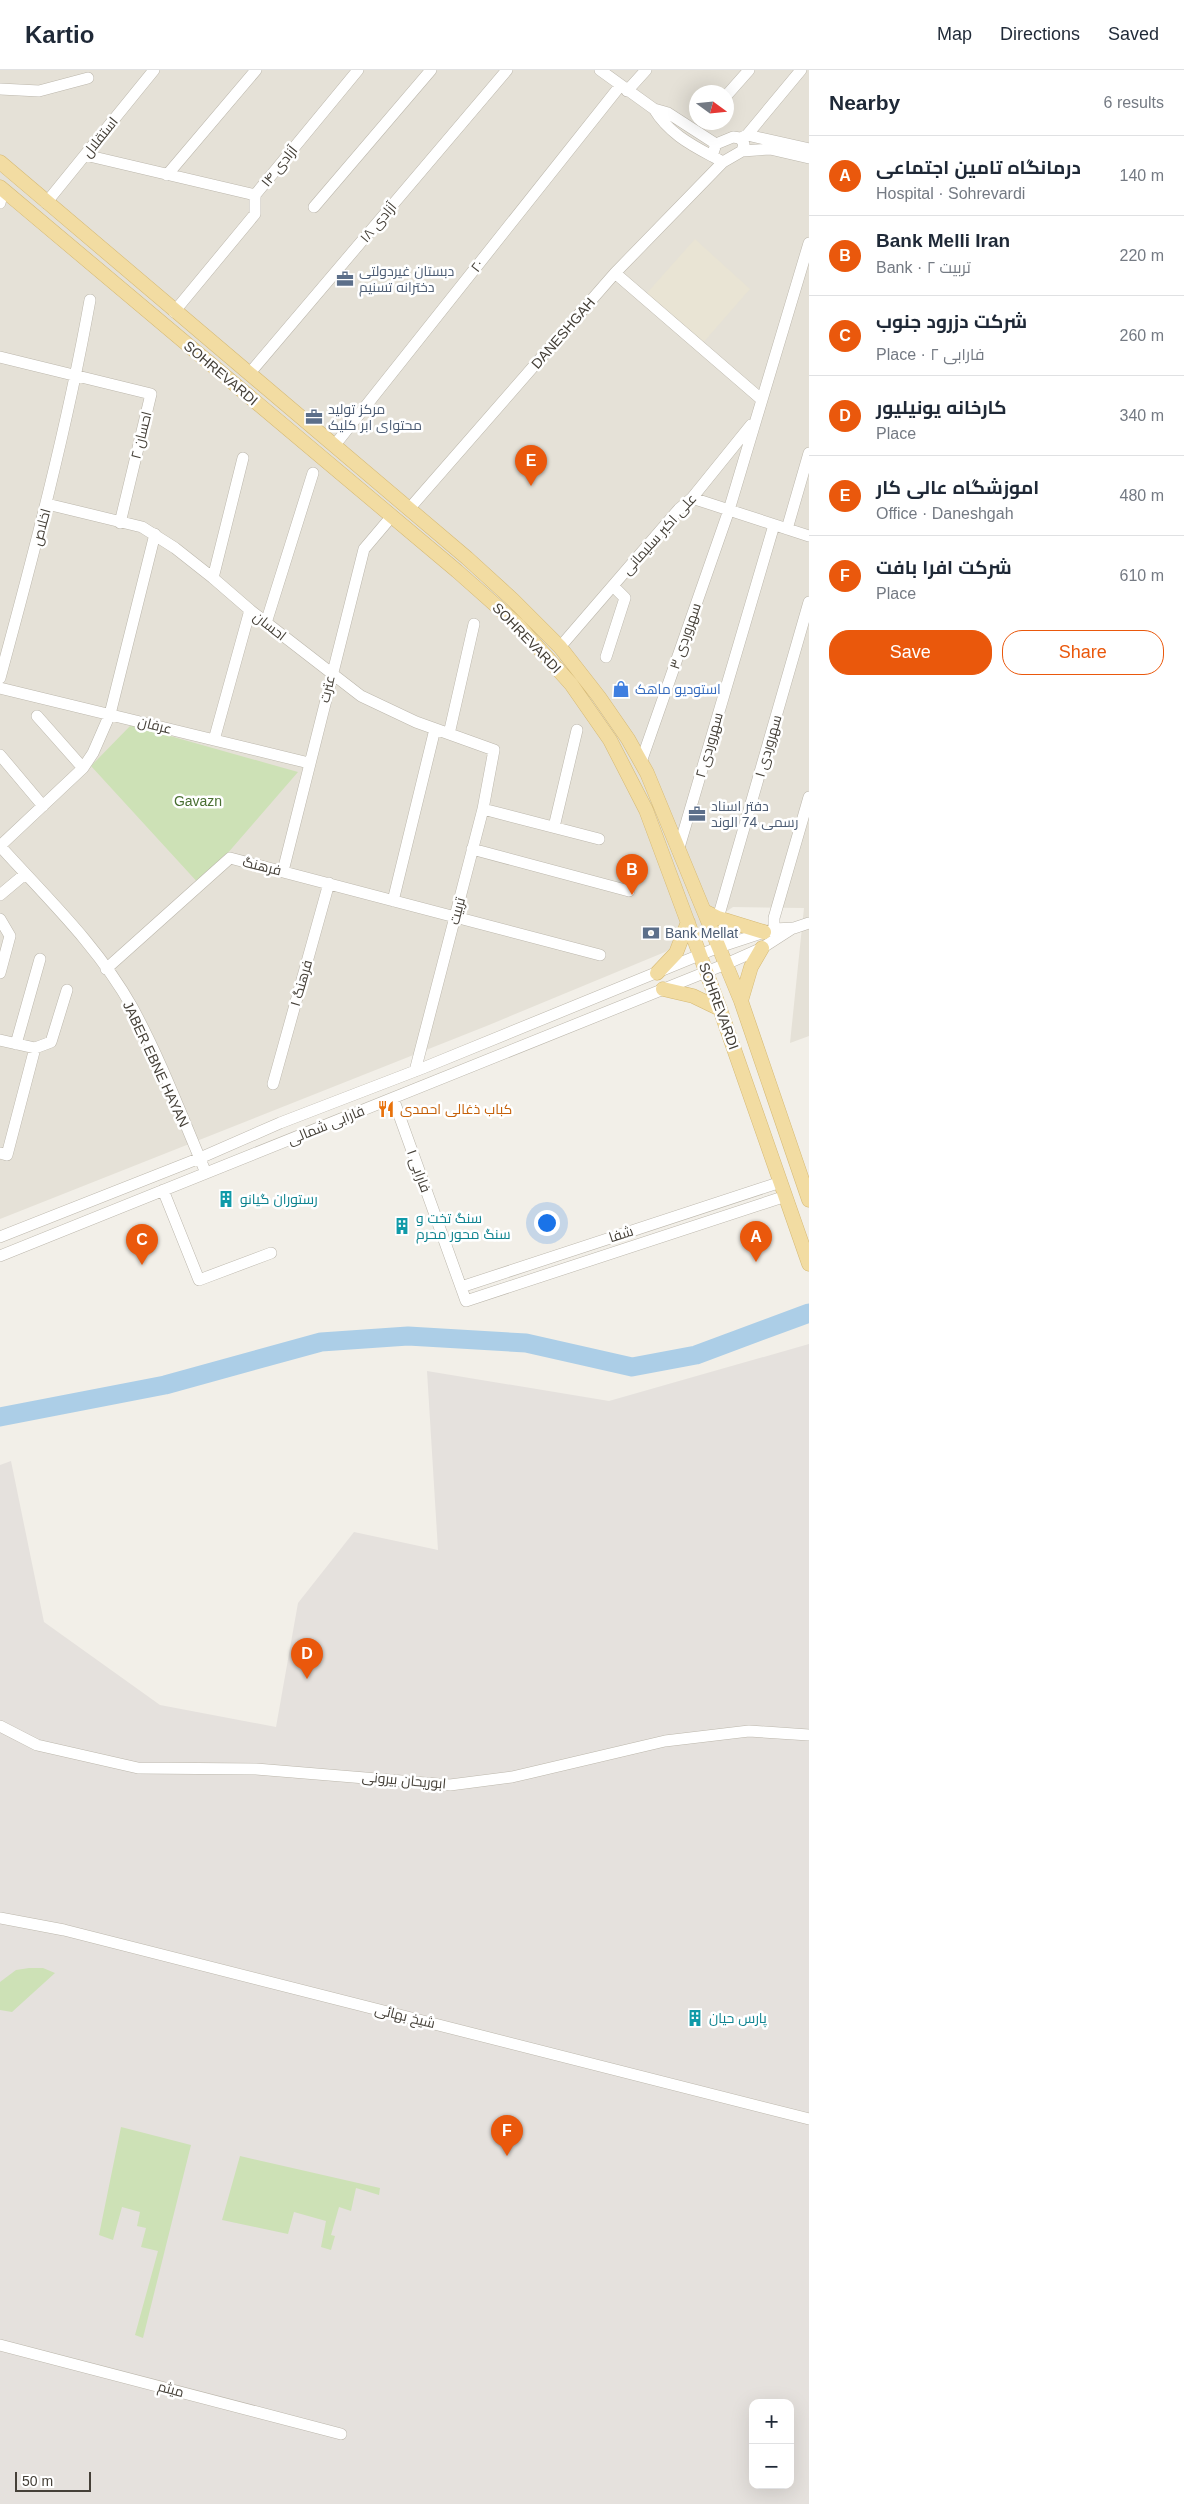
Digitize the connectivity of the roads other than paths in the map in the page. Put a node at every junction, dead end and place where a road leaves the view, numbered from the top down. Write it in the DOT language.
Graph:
graph roads {
  1 [pos="154,70"];
  2 [pos="256,70"];
  3 [pos="358,70"];
  4 [pos="431,70"];
  5 [pos="507,70"];
  6 [pos="646,70"];
  7 [pos="749,70"];
  8 [pos="801,70"];
  9 [pos="602,71"];
  10 [pos="88,78"];
  11 [pos="734,87"];
  12 [pos="623,88"];
  13 [pos="0,89"];
  14 [pos="654,109"];
  15 [pos="695,132"];
  16 [pos="743,137"];
  17 [pos="716,144"];
  18 [pos="809,149"];
  19 [pos="742,151"];
  20 [pos="85,155"];
  21 [pos="712,156"];
  22 [pos="809,158"];
  23 [pos="0,162"];
  24 [pos="723,162"];
  25 [pos="167,175"];
  26 [pos="1,193"];
  27 [pos="255,195"];
  28 [pos="46,203"];
  29 [pos="314,207"];
  30 [pos="809,243"];
  31 [pos="615,274"];
  32 [pos="90,300"];
  33 [pos="174,312"];
  34 [pos="0,357"];
  35 [pos="249,374"];
  36 [pos="76,375"];
  37 [pos="761,399"];
  38 [pos="755,420"];
  39 [pos="334,446"];
  40 [pos="809,453"];
  41 [pos="243,458"];
  42 [pos="313,473"];
  43 [pos="692,498"];
  44 [pos="47,504"];
  45 [pos="409,509"];
  46 [pos="729,510"];
  47 [pos="392,516"];
  48 [pos="120,523"];
  49 [pos="774,525"];
  50 [pos="787,529"];
  51 [pos="155,534"];
  52 [pos="809,536"];
  53 [pos="213,578"];
  54 [pos="613,586"];
  55 [pos="809,602"];
  56 [pos="250,610"];
  57 [pos="266,623"];
  58 [pos="474,624"];
  59 [pos="0,632"];
  60 [pos="12,635"];
  61 [pos="560,647"];
  62 [pos="606,657"];
  63 [pos="331,673"];
  64 [pos="0,678"];
  65 [pos="0,688"];
  66 [pos="110,714"];
  67 [pos="37,716"];
  68 [pos="435,729"];
  69 [pos="577,730"];
  70 [pos="450,734"];
  71 [pos="214,740"];
  72 [pos="494,750"];
  73 [pos="0,755"];
  74 [pos="641,762"];
  75 [pos="310,763"];
  76 [pos="83,768"];
  77 [pos="809,797"];
  78 [pos="43,806"];
  79 [pos="483,809"];
  80 [pos="554,827"];
  81 [pos="599,839"];
  82 [pos="0,846"];
  83 [pos="472,849"];
  84 [pos="678,851"];
  85 [pos="283,871"];
  86 [pos="25,874"];
  87 [pos="329,883"];
  88 [pos="629,891"];
  89 [pos="0,895"];
  90 [pos="393,901"];
  91 [pos="704,911"];
  92 [pos="455,918"];
  93 [pos="718,918"];
  94 [pos="0,919"];
  95 [pos="688,922"];
  96 [pos="809,923"];
  97 [pos="794,928"];
  98 [pos="769,930"];
  99 [pos="719,947"];
  100 [pos="762,948"];
  101 [pos="600,955"];
  102 [pos="700,955"];
  103 [pos="40,959"];
  104 [pos="726,964"];
  105 [pos="106,969"];
  106 [pos="706,971"];
  107 [pos="0,973"];
  108 [pos="651,976"];
  109 [pos="67,990"];
  110 [pos="656,991"];
  111 [pos="741,1001"];
  112 [pos="720,1009"];
  113 [pos="0,1040"];
  114 [pos="16,1044"];
  115 [pos="35,1048"];
  116 [pos="416,1071"];
  117 [pos="273,1084"];
  118 [pos="393,1098"];
  119 [pos="4,1154"];
  120 [pos="200,1158"];
  121 [pos="206,1173"];
  122 [pos="780,1182"];
  123 [pos="759,1189"];
  124 [pos="162,1190"];
  125 [pos="786,1196"];
  126 [pos="809,1200"];
  127 [pos="764,1204"];
  128 [pos="661,1221"];
  129 [pos="666,1235"];
  130 [pos="0,1237"];
  131 [pos="271,1253"];
  132 [pos="0,1256"];
  133 [pos="809,1264"];
  134 [pos="461,1287"];
  135 [pos="466,1301"];
  136 [pos="0,1726"];
  137 [pos="809,1735"];
  138 [pos="0,1918"];
  139 [pos="809,2119"];
  140 [pos="0,2345"];
  141 [pos="342,2434"];
  1 -- 20 [label="street, استقلال"];
  2 -- 25 [label="street"];
  3 -- 27 [label="street, آزادی ۱۴"];
  4 -- 29 [label="street"];
  5 -- 35 [label="street, آزادی ۱۸"];
  6 -- 12 [label="street, ۲۰"];
  7 -- 11 [label="street"];
  8 -- 16 [label="street"];
  9 -- 12 [label="street"];
  10 -- 13 [label="street"];
  12 -- 14 [label="street"];
  12 -- 39 [label="street, ۲۰"];
  14 -- 15 [label="street"];
  14 -- 21 [label="street"];
  15 -- 17 [label="street"];
  16 -- 17 [label="street"];
  16 -- 18 [label="street"];
  16 -- 19 [label="street"];
  17 -- 21 [label="street"];
  19 -- 22 [label="street"];
  19 -- 24 [label="street, DANESHGAH"];
  20 -- 25 [label="street"];
  20 -- 28 [label="street, استقلال"];
  21 -- 24 [label="street"];
  23 -- 28 [label="main road, SOHREVARDI"];
  24 -- 31 [label="street, DANESHGAH"];
  25 -- 27 [label="street"];
  26 -- 47 [label="main road, SOHREVARDI"];
  27 -- 33 [label="street, آزادی ۱۴"];
  28 -- 33 [label="main road, SOHREVARDI"];
  30 -- 37 [label="street, علی اکبر سلیمانی"];
  31 -- 37 [label="street"];
  31 -- 45 [label="street, DANESHGAH"];
  32 -- 36 [label="street, اخلاص"];
  33 -- 35 [label="main road, SOHREVARDI"];
  34 -- 36 [label="street"];
  35 -- 39 [label="main road, SOHREVARDI"];
  36 -- 44 [label="street, اخلاص"];
  36 -- 48 [label="street, احسان ۲"];
  37 -- 38 [label="street, علی اکبر سلیمانی"];
  38 -- 43 [label="street, علی اکبر سلیمانی"];
  38 -- 46 [label="street, علی اکبر سلیمانی"];
  39 -- 45 [label="main road, SOHREVARDI"];
  40 -- 50 [label="street"];
  41 -- 53 [label="street"];
  42 -- 57 [label="street"];
  43 -- 46 [label="street"];
  43 -- 54 [label="street, علی اکبر سلیمانی"];
  44 -- 48 [label="street, احسان"];
  44 -- 60 [label="street, اخلاص"];
  45 -- 61 [label="main road, SOHREVARDI"];
  46 -- 49 [label="street"];
  46 -- 74 [label="street, سهروردی ۳"];
  47 -- 63 [label="street, عترت"];
  47 -- 95 [label="main road, SOHREVARDI"];
  48 -- 51 [label="street, احسان"];
  49 -- 50 [label="street"];
  49 -- 84 [label="street, سهروردی ۲"];
  50 -- 52 [label="street"];
  51 -- 53 [label="street, احسان"];
  51 -- 66 [label="street"];
  53 -- 56 [label="street, احسان"];
  54 -- 61 [label="street, علی اکبر سلیمانی"];
  54 -- 62 [label="street"];
  55 -- 93 [label="street, سهروردی ۱"];
  56 -- 57 [label="street, احسان"];
  56 -- 71 [label="street"];
  57 -- 63 [label="street, احسان"];
  58 -- 70 [label="street"];
  59 -- 60 [label="street"];
  60 -- 64 [label="street, اخلاص"];
  61 -- 74 [label="main road, SOHREVARDI"];
  63 -- 68 [label="street, احسان"];
  63 -- 75 [label="street, عترت"];
  65 -- 66 [label="street, عرفان"];
  66 -- 71 [label="street, عرفان"];
  66 -- 76 [label="street"];
  67 -- 76 [label="street"];
  68 -- 70 [label="street, احسان"];
  68 -- 90 [label="street"];
  69 -- 80 [label="street"];
  70 -- 72 [label="street, احسان"];
  71 -- 75 [label="street, عرفان"];
  72 -- 79 [label="street, تربیت"];
  73 -- 78 [label="street"];
  74 -- 84 [label="main road, SOHREVARDI"];
  75 -- 85 [label="street, عترت"];
  76 -- 78 [label="street"];
  77 -- 98 [label="street"];
  78 -- 82 [label="street"];
  79 -- 80 [label="street"];
  79 -- 83 [label="street, تربیت"];
  80 -- 81 [label="street"];
  82 -- 86 [label="street, JABER EBNE HAYAN"];
  83 -- 88 [label="street"];
  83 -- 92 [label="street, تربیت"];
  84 -- 91 [label="main road, SOHREVARDI"];
  85 -- 87 [label="street, فرهنگ"];
  85 -- 105 [label="street, فرهنگ"];
  86 -- 89 [label="street"];
  86 -- 105 [label="street, JABER EBNE HAYAN"];
  87 -- 90 [label="street, فرهنگ"];
  87 -- 117 [label="street, فرهنگ ۱"];
  90 -- 92 [label="street, فرهنگ"];
  91 -- 93 [label="main road"];
  91 -- 99 [label="main road, SOHREVARDI"];
  92 -- 101 [label="street, فرهنگ"];
  92 -- 116 [label="street, تربیت"];
  93 -- 98 [label="main road"];
  94 -- 107 [label="street"];
  95 -- 102 [label="main road, SOHREVARDI"];
  95 -- 108 [label="main road"];
  96 -- 97 [label="street"];
  97 -- 98 [label="street"];
  97 -- 100 [label="street"];
  98 -- 99 [label="street"];
  99 -- 102 [label="street, فارابی شمالی"];
  99 -- 104 [label="main road, SOHREVARDI"];
  100 -- 104 [label="street"];
  100 -- 111 [label="main road"];
  102 -- 106 [label="main road, SOHREVARDI"];
  102 -- 108 [label="street, فارابی شمالی"];
  103 -- 114 [label="street"];
  104 -- 106 [label="street, فارابی شمالی"];
  104 -- 111 [label="main road, SOHREVARDI"];
  105 -- 120 [label="street, JABER EBNE HAYAN"];
  106 -- 110 [label="street, فارابی شمالی"];
  106 -- 112 [label="main road, SOHREVARDI"];
  108 -- 110 [label="street"];
  108 -- 116 [label="street, فارابی شمالی"];
  109 -- 115 [label="street"];
  110 -- 112 [label="main road"];
  110 -- 118 [label="street, فارابی شمالی"];
  111 -- 126 [label="main road, SOHREVARDI"];
  112 -- 122 [label="main road, SOHREVARDI"];
  113 -- 114 [label="street"];
  114 -- 115 [label="street"];
  115 -- 119 [label="street"];
  116 -- 120 [label="street, فارابی شمالی"];
  118 -- 121 [label="street, فارابی شمالی"];
  118 -- 134 [label="street, فارابی ۱"];
  120 -- 121 [label="street, JABER EBNE HAYAN"];
  120 -- 130 [label="street, فارابی شمالی"];
  121 -- 124 [label="street, فارابی شمالی"];
  122 -- 123 [label="street, شفا"];
  122 -- 125 [label="main road, SOHREVARDI"];
  123 -- 127 [label="street"];
  123 -- 128 [label="street, شفا"];
  124 -- 131 [label="street"];
  124 -- 132 [label="street, فارابی شمالی"];
  125 -- 127 [label="street, شفا"];
  125 -- 133 [label="main road, SOHREVARDI"];
  127 -- 129 [label="street, شفا"];
  128 -- 129 [label="street"];
  128 -- 134 [label="street, شفا"];
  129 -- 135 [label="street, شفا"];
  134 -- 135 [label="street, فارابی ۱"];
  136 -- 137 [label="street, ابوریحان بیرونی"];
  138 -- 139 [label="street, شیخ بهائی"];
  140 -- 141 [label="street, میثم"];
}
